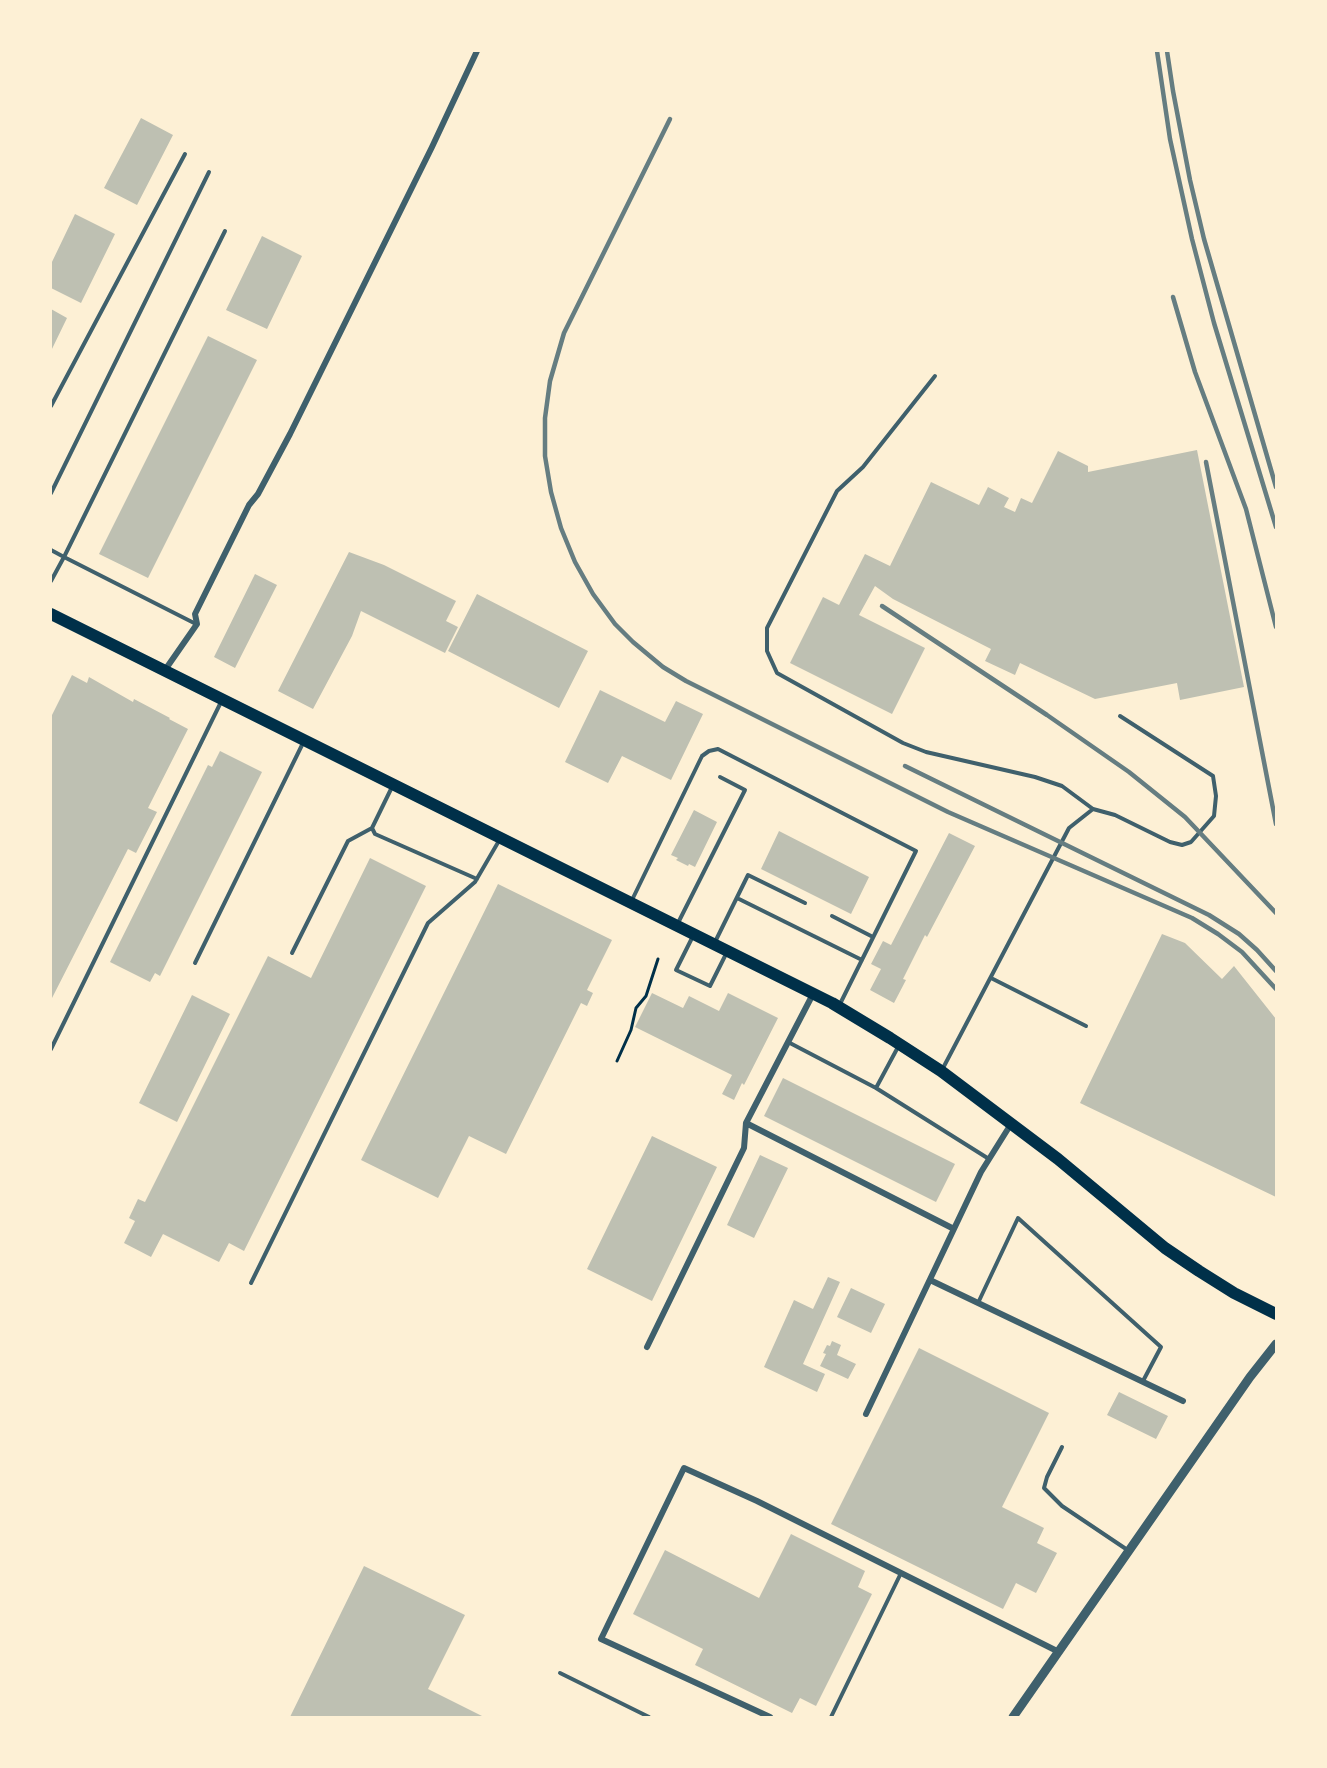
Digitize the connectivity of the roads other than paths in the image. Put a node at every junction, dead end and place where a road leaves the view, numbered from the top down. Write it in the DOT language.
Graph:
graph roads {
  1 [pos="477,51"];
  2 [pos="185,154"];
  3 [pos="209,172"];
  4 [pos="225,231"];
  5 [pos="935,375"];
  6 [pos="51,406"];
  7 [pos="51,493"];
  8 [pos="51,550"];
  9 [pos="64,557"];
  10 [pos="51,581"];
  11 [pos="51,614"];
  12 [pos="197,624"];
  13 [pos="165,670"];
  14 [pos="223,699"];
  15 [pos="1120,716"];
  16 [pos="304,740"];
  17 [pos="720,777"];
  18 [pos="393,784"];
  19 [pos="1093,809"];
  20 [pos="372,828"];
  21 [pos="501,838"];
  22 [pos="477,879"];
  23 [pos="737,898"];
  24 [pos="630,903"];
  25 [pos="805,903"];
  26 [pos="832,916"];
  27 [pos="676,927"];
  28 [pos="694,935"];
  29 [pos="873,937"];
  30 [pos="713,945"];
  31 [pos="727,951"];
  32 [pos="292,953"];
  33 [pos="862,960"];
  34 [pos="195,963"];
  35 [pos="991,978"];
  36 [pos="813,994"];
  37 [pos="838,1007"];
  38 [pos="1086,1026"];
  39 [pos="788,1042"];
  40 [pos="900,1044"];
  41 [pos="51,1049"];
  42 [pos="941,1071"];
  43 [pos="876,1088"];
  44 [pos="746,1123"];
  45 [pos="1011,1123"];
  46 [pos="989,1159"];
  47 [pos="954,1229"];
  48 [pos="930,1280"];
  49 [pos="251,1283"];
  50 [pos="978,1303"];
  51 [pos="1276,1314"];
  52 [pos="1276,1344"];
  53 [pos="647,1347"];
  54 [pos="1143,1381"];
  55 [pos="1183,1401"];
  56 [pos="866,1414"];
  57 [pos="1062,1447"];
  58 [pos="1130,1551"];
  59 [pos="901,1573"];
  60 [pos="1059,1652"];
  61 [pos="560,1673"];
  62 [pos="649,1717"];
  63 [pos="770,1717"];
  64 [pos="831,1717"];
  65 [pos="1013,1717"];
  1 -- 12 [label="street"];
  2 -- 6 [label="lane"];
  3 -- 7 [label="lane"];
  4 -- 9 [label="lane"];
  5 -- 19 [label="lane"];
  8 -- 9 [label="lane"];
  9 -- 10 [label="lane"];
  9 -- 12 [label="lane"];
  11 -- 13 [label="main road"];
  12 -- 13 [label="street"];
  13 -- 14 [label="main road"];
  14 -- 16 [label="main road"];
  14 -- 41 [label="lane"];
  15 -- 19 [label="lane"];
  16 -- 18 [label="main road"];
  16 -- 34 [label="lane"];
  17 -- 27 [label="lane"];
  18 -- 20 [label="lane"];
  18 -- 21 [label="main road"];
  19 -- 35 [label="lane"];
  20 -- 22 [label="lane"];
  20 -- 32 [label="lane"];
  21 -- 22 [label="lane"];
  21 -- 24 [label="main road"];
  22 -- 49 [label="lane"];
  23 -- 25 [label="lane"];
  23 -- 30 [label="lane"];
  23 -- 33 [label="lane"];
  24 -- 27 [label="main road"];
  24 -- 29 [label="lane"];
  26 -- 29 [label="lane"];
  27 -- 28 [label="main road"];
  28 -- 30 [label="main road"];
  28 -- 31 [label="lane"];
  29 -- 33 [label="lane"];
  30 -- 31 [label="main road"];
  31 -- 36 [label="main road"];
  33 -- 37 [label="lane"];
  35 -- 38 [label="lane"];
  35 -- 42 [label="lane"];
  36 -- 37 [label="main road"];
  36 -- 39 [label="street"];
  37 -- 40 [label="main road"];
  39 -- 43 [label="lane"];
  39 -- 44 [label="street"];
  40 -- 42 [label="main road"];
  40 -- 43 [label="lane"];
  42 -- 45 [label="main road"];
  43 -- 46 [label="lane"];
  44 -- 47 [label="street"];
  44 -- 53 [label="street"];
  45 -- 46 [label="street"];
  45 -- 51 [label="main road"];
  46 -- 47 [label="street"];
  47 -- 48 [label="street"];
  48 -- 50 [label="street"];
  48 -- 56 [label="street"];
  50 -- 54 [label="street"];
  50 -- 54 [label="lane"];
  52 -- 58 [label="street"];
  54 -- 55 [label="street"];
  57 -- 58 [label="lane"];
  58 -- 60 [label="street"];
  59 -- 60 [label="street"];
  59 -- 63 [label="street"];
  59 -- 64 [label="lane"];
  60 -- 65 [label="street"];
  61 -- 62 [label="lane"];
}
